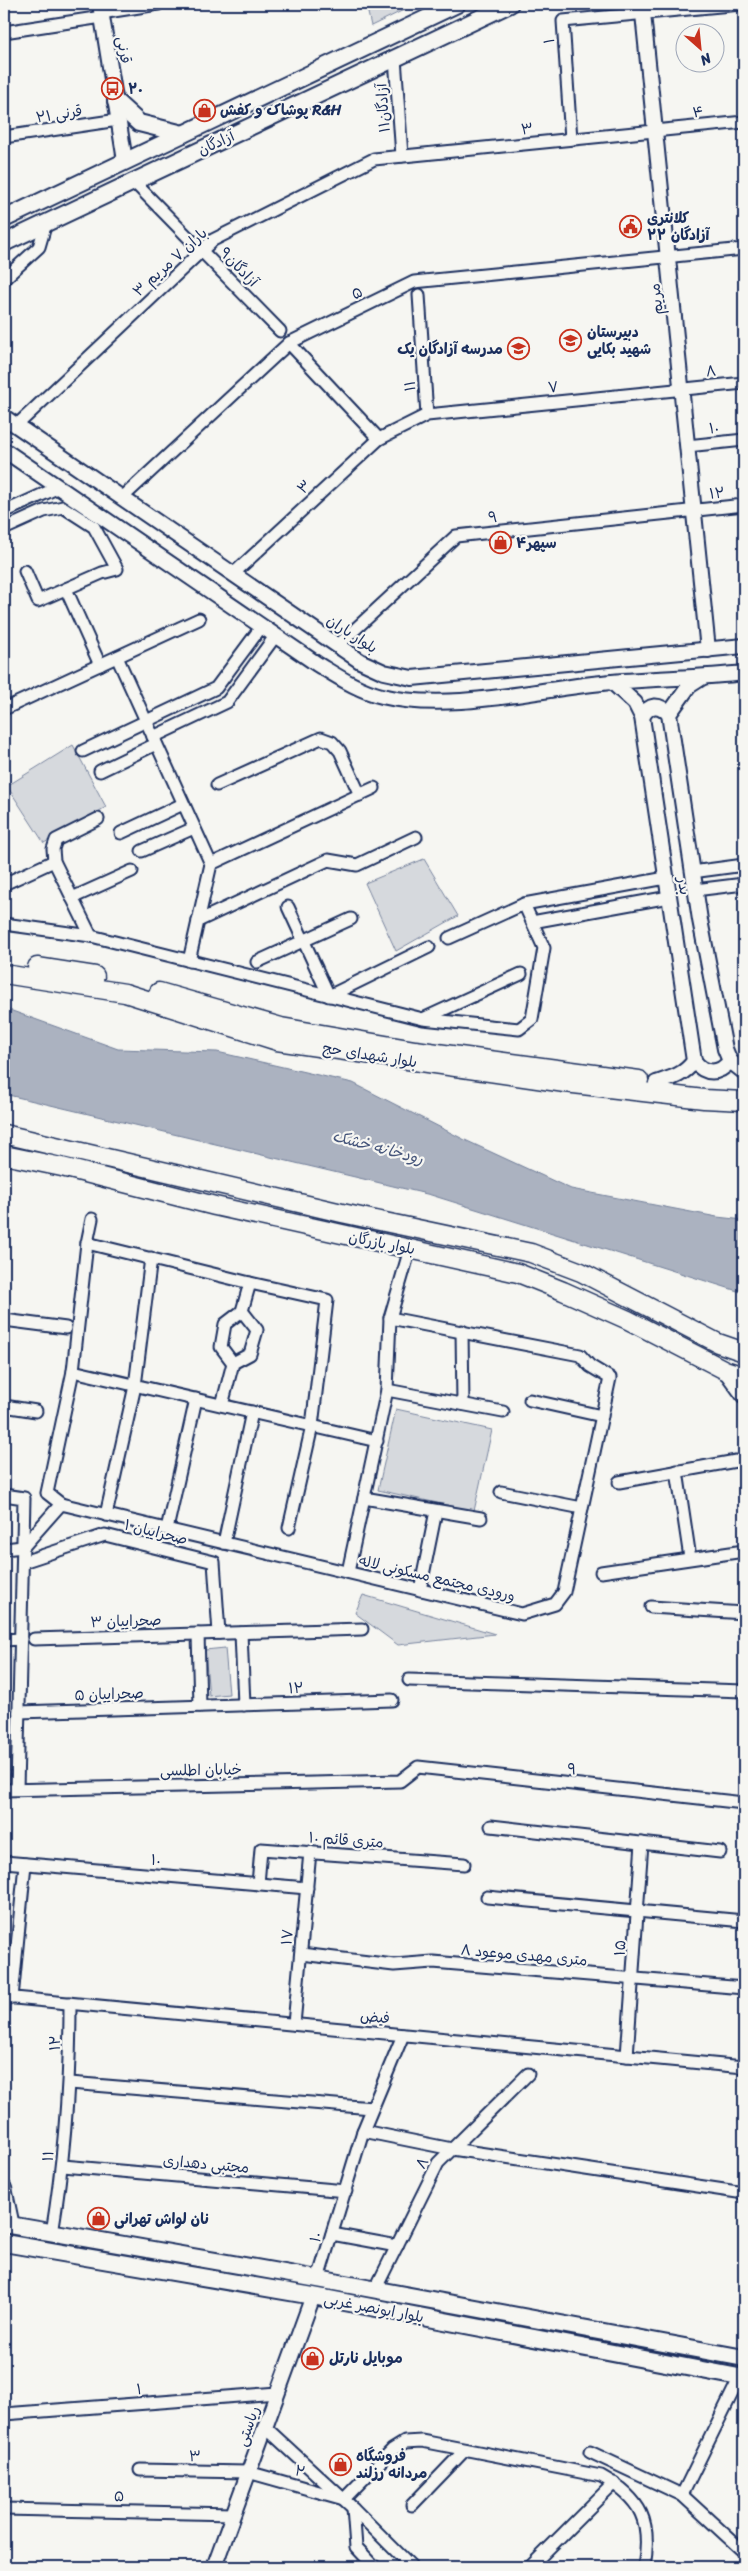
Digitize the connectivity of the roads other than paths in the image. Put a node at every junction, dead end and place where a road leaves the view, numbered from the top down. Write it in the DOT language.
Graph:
graph roads {
  1 [pos="158,4"];
  2 [pos="457,4"];
  3 [pos="510,4"];
  4 [pos="741,4"];
  5 [pos="642,9"];
  6 [pos="101,11"];
  7 [pos="4,32"];
  8 [pos="395,58"];
  9 [pos="116,102"];
  10 [pos="118,120"];
  11 [pos="744,122"];
  12 [pos="655,131"];
  13 [pos="183,134"];
  14 [pos="4,137"];
  15 [pos="571,139"];
  16 [pos="402,156"];
  17 [pos="125,161"];
  18 [pos="134,182"];
  19 [pos="4,219"];
  20 [pos="46,223"];
  21 [pos="4,242"];
  22 [pos="744,250"];
  23 [pos="202,251"];
  24 [pos="668,257"];
  25 [pos="4,279"];
  26 [pos="419,296"];
  27 [pos="280,331"];
  28 [pos="289,343"];
  29 [pos="744,383"];
  30 [pos="681,389"];
  31 [pos="427,415"];
  32 [pos="4,417"];
  33 [pos="16,426"];
  34 [pos="379,439"];
  35 [pos="744,440"];
  36 [pos="687,446"];
  37 [pos="4,450"];
  38 [pos="59,487"];
  39 [pos="122,498"];
  40 [pos="744,505"];
  41 [pos="694,510"];
  42 [pos="4,512"];
  43 [pos="4,530"];
  44 [pos="25,571"];
  45 [pos="233,574"];
  46 [pos="66,589"];
  47 [pos="199,619"];
  48 [pos="262,626"];
  49 [pos="276,635"];
  50 [pos="337,646"];
  51 [pos="744,646"];
  52 [pos="708,650"];
  53 [pos="117,657"];
  54 [pos="100,665"];
  55 [pos="744,673"];
  56 [pos="703,678"];
  57 [pos="612,682"];
  58 [pos="4,709"];
  59 [pos="669,714"];
  60 [pos="642,717"];
  61 [pos="146,722"];
  62 [pos="155,741"];
  63 [pos="83,751"];
  64 [pos="100,771"];
  65 [pos="217,785"];
  66 [pos="374,788"];
  67 [pos="360,795"];
  68 [pos="184,804"];
  69 [pos="98,819"];
  70 [pos="194,828"];
  71 [pos="120,833"];
  72 [pos="416,837"];
  73 [pos="142,851"];
  74 [pos="54,861"];
  75 [pos="211,864"];
  76 [pos="742,866"];
  77 [pos="132,871"];
  78 [pos="692,872"];
  79 [pos="666,878"];
  80 [pos="643,882"];
  81 [pos="4,884"];
  82 [pos="742,884"];
  83 [pos="695,890"];
  84 [pos="669,897"];
  85 [pos="72,898"];
  86 [pos="644,901"];
  87 [pos="524,904"];
  88 [pos="288,907"];
  89 [pos="351,919"];
  90 [pos="198,921"];
  91 [pos="532,922"];
  92 [pos="4,924"];
  93 [pos="91,936"];
  94 [pos="449,938"];
  95 [pos="304,941"];
  96 [pos="429,947"];
  97 [pos="189,961"];
  98 [pos="4,962"];
  99 [pos="257,962"];
  100 [pos="4,974"];
  101 [pos="521,974"];
  102 [pos="329,996"];
  103 [pos="424,1019"];
  104 [pos="694,1061"];
  105 [pos="730,1061"];
  106 [pos="744,1072"];
  107 [pos="656,1083"];
  108 [pos="744,1090"];
  109 [pos="744,1101"];
  110 [pos="4,1134"];
  111 [pos="4,1155"];
  112 [pos="226,1186"];
  113 [pos="215,1206"];
  114 [pos="92,1219"];
  115 [pos="87,1243"];
  116 [pos="410,1249"];
  117 [pos="151,1258"];
  118 [pos="250,1284"];
  119 [pos="242,1311"];
  120 [pos="390,1318"];
  121 [pos="4,1320"];
  122 [pos="66,1328"];
  123 [pos="462,1331"];
  124 [pos="744,1352"];
  125 [pos="232,1363"];
  126 [pos="725,1370"];
  127 [pos="73,1371"];
  128 [pos="744,1376"];
  129 [pos="135,1386"];
  130 [pos="388,1390"];
  131 [pos="744,1396"];
  132 [pos="196,1399"];
  133 [pos="530,1400"];
  134 [pos="462,1404"];
  135 [pos="4,1406"];
  136 [pos="222,1406"];
  137 [pos="36,1411"];
  138 [pos="252,1412"];
  139 [pos="503,1412"];
  140 [pos="602,1416"];
  141 [pos="312,1426"];
  142 [pos="376,1441"];
  143 [pos="736,1461"];
  144 [pos="677,1472"];
  145 [pos="619,1482"];
  146 [pos="501,1492"];
  147 [pos="4,1495"];
  148 [pos="364,1498"];
  149 [pos="61,1504"];
  150 [pos="582,1508"];
  151 [pos="436,1511"];
  152 [pos="106,1514"];
  153 [pos="481,1518"];
  154 [pos="289,1528"];
  155 [pos="167,1529"];
  156 [pos="224,1543"];
  157 [pos="23,1547"];
  158 [pos="4,1549"];
  159 [pos="744,1551"];
  160 [pos="690,1558"];
  161 [pos="23,1562"];
  162 [pos="348,1572"];
  163 [pos="601,1572"];
  164 [pos="420,1590"];
  165 [pos="652,1607"];
  166 [pos="744,1613"];
  167 [pos="362,1629"];
  168 [pos="219,1633"];
  169 [pos="241,1633"];
  170 [pos="198,1634"];
  171 [pos="34,1639"];
  172 [pos="4,1640"];
  173 [pos="21,1640"];
  174 [pos="408,1680"];
  175 [pos="744,1691"];
  176 [pos="392,1700"];
  177 [pos="244,1705"];
  178 [pos="200,1706"];
  179 [pos="19,1712"];
  180 [pos="400,1781"];
  181 [pos="17,1789"];
  182 [pos="4,1790"];
  183 [pos="744,1803"];
  184 [pos="491,1826"];
  185 [pos="642,1843"];
  186 [pos="310,1852"];
  187 [pos="720,1852"];
  188 [pos="4,1862"];
  189 [pos="25,1864"];
  190 [pos="464,1864"];
  191 [pos="258,1884"];
  192 [pos="307,1888"];
  193 [pos="487,1897"];
  194 [pos="637,1911"];
  195 [pos="744,1921"];
  196 [pos="301,1954"];
  197 [pos="632,1979"];
  198 [pos="744,1988"];
  199 [pos="8,1998"];
  200 [pos="70,2003"];
  201 [pos="294,2024"];
  202 [pos="403,2035"];
  203 [pos="627,2056"];
  204 [pos="744,2067"];
  205 [pos="528,2074"];
  206 [pos="70,2083"];
  207 [pos="372,2108"];
  208 [pos="363,2131"];
  209 [pos="452,2149"];
  210 [pos="63,2166"];
  211 [pos="4,2188"];
  212 [pos="346,2191"];
  213 [pos="744,2193"];
  214 [pos="8,2225"];
  215 [pos="52,2233"];
  216 [pos="332,2234"];
  217 [pos="4,2243"];
  218 [pos="397,2246"];
  219 [pos="318,2279"];
  220 [pos="375,2290"];
  221 [pos="313,2296"];
  222 [pos="594,2330"];
  223 [pos="590,2350"];
  224 [pos="744,2358"];
  225 [pos="742,2378"];
  226 [pos="277,2393"];
  227 [pos="4,2414"];
  228 [pos="265,2427"];
  229 [pos="465,2450"];
  230 [pos="590,2452"];
  231 [pos="140,2470"];
  232 [pos="248,2472"];
  233 [pos="614,2484"];
  234 [pos="682,2495"];
  235 [pos="344,2499"];
  236 [pos="412,2505"];
  237 [pos="353,2508"];
  238 [pos="4,2509"];
  239 [pos="233,2514"];
  240 [pos="744,2552"];
  241 [pos="214,2567"];
  242 [pos="375,2567"];
  243 [pos="412,2567"];
  244 [pos="530,2567"];
  245 [pos="644,2567"];
  1 -- 6 [label="street"];
  2 -- 13 [label="main road, آزادگان"];
  3 -- 8 [label="main road, آزادگان"];
  4 -- 5 [label="street"];
  5 -- 12 [label="street, مریم"];
  5 -- 15 [label="street, ۱"];
  6 -- 7 [label="street"];
  6 -- 9 [label="street, قرنی"];
  8 -- 16 [label="street, آزادگان۱۱"];
  8 -- 18 [label="main road, آزادگان"];
  9 -- 10 [label="street, قرنی"];
  9 -- 13 [label="main road"];
  10 -- 14 [label="street, قرنی ۲۱"];
  10 -- 17 [label="street, قرنی"];
  11 -- 12 [label="street, ۴"];
  12 -- 15 [label="street, ۳"];
  12 -- 24 [label="street, مریم"];
  13 -- 17 [label="main road, آزادگان"];
  15 -- 16 [label="street, ۳"];
  16 -- 23 [label="street, باران ۷ مریم ۳"];
  17 -- 19 [label="main road, آزادگان"];
  18 -- 20 [label="main road, آزادگان"];
  18 -- 23 [label="street, آزادگان۹"];
  20 -- 21 [label="main road, آزادگان"];
  20 -- 25 [label="street"];
  22 -- 24 [label="street, ۵"];
  23 -- 27 [label="street, آزادگان۹"];
  23 -- 33 [label="street, باران ۷ مریم ۳"];
  24 -- 28 [label="street, ۵"];
  24 -- 30 [label="street, مریم"];
  26 -- 31 [label="street, ۱۱"];
  28 -- 34 [label="street"];
  28 -- 39 [label="street, ۵"];
  29 -- 30 [label="street, ۸"];
  30 -- 31 [label="street, ۷"];
  30 -- 36 [label="street, مریم"];
  31 -- 34 [label="street, ۳"];
  32 -- 33 [label="street, بلوار باران"];
  33 -- 39 [label="street, بلوار باران"];
  34 -- 45 [label="street, ۳"];
  35 -- 36 [label="street, ۱۰"];
  36 -- 41 [label="street, مریم"];
  37 -- 38 [label="street"];
  38 -- 42 [label="street"];
  38 -- 48 [label="street"];
  39 -- 45 [label="street, بلوار باران"];
  40 -- 41 [label="street, ۱۲"];
  41 -- 50 [label="street, ۹"];
  41 -- 52 [label="street, مریم"];
  43 -- 46 [label="street"];
  44 -- 46 [label="street"];
  45 -- 50 [label="street, بلوار باران"];
  46 -- 54 [label="street"];
  47 -- 53 [label="street"];
  48 -- 49 [label="street"];
  48 -- 61 [label="street"];
  49 -- 57 [label="street"];
  49 -- 62 [label="street"];
  50 -- 52 [label="street, بلوار باران"];
  51 -- 52 [label="street, بلوار باران"];
  53 -- 54 [label="street"];
  53 -- 61 [label="street"];
  54 -- 58 [label="street"];
  55 -- 56 [label="street"];
  56 -- 57 [label="street"];
  56 -- 59 [label="street"];
  57 -- 60 [label="street, بدر"];
  59 -- 60 [label="street"];
  59 -- 78 [label="street, بدر"];
  60 -- 79 [label="street, بدر"];
  61 -- 62 [label="street"];
  61 -- 63 [label="street"];
  62 -- 64 [label="street"];
  62 -- 68 [label="street"];
  65 -- 67 [label="street"];
  66 -- 67 [label="street"];
  67 -- 75 [label="street"];
  68 -- 70 [label="street"];
  68 -- 71 [label="street"];
  69 -- 74 [label="street"];
  70 -- 73 [label="street"];
  70 -- 75 [label="street"];
  72 -- 90 [label="street"];
  74 -- 81 [label="street"];
  74 -- 85 [label="street"];
  75 -- 90 [label="street"];
  76 -- 78 [label="street"];
  76 -- 82 [label="street"];
  77 -- 85 [label="street"];
  78 -- 83 [label="street, بدر"];
  79 -- 80 [label="street"];
  79 -- 84 [label="street, بدر"];
  80 -- 86 [label="street"];
  80 -- 87 [label="street"];
  82 -- 83 [label="street"];
  83 -- 105 [label="street, بدر"];
  84 -- 86 [label="street"];
  84 -- 104 [label="street, بدر"];
  85 -- 93 [label="street"];
  86 -- 91 [label="street"];
  87 -- 91 [label="street"];
  87 -- 94 [label="street"];
  88 -- 95 [label="street"];
  89 -- 95 [label="street"];
  90 -- 97 [label="street"];
  91 -- 103 [label="street"];
  92 -- 93 [label="street"];
  93 -- 97 [label="street"];
  95 -- 99 [label="street"];
  95 -- 102 [label="street"];
  96 -- 102 [label="street"];
  97 -- 102 [label="street"];
  98 -- 107 [label="main road, بلوار شهدای حج"];
  100 -- 109 [label="main road, بلوار شهدای حج"];
  101 -- 103 [label="street"];
  102 -- 103 [label="street"];
  104 -- 105 [label="street"];
  104 -- 107 [label="street"];
  105 -- 106 [label="street"];
  107 -- 108 [label="main road, بلوار شهدای حج"];
  110 -- 112 [label="main road, بلوار بازرگان"];
  111 -- 113 [label="main road, بلوار بازرگان"];
  112 -- 113 [label="main road"];
  112 -- 124 [label="main road, بلوار بازرگان"];
  113 -- 116 [label="main road, بلوار بازرگان"];
  114 -- 115 [label="street"];
  115 -- 117 [label="street"];
  115 -- 127 [label="street"];
  116 -- 120 [label="street"];
  116 -- 126 [label="main road, بلوار بازرگان"];
  117 -- 118 [label="street"];
  117 -- 129 [label="street"];
  118 -- 119 [label="street"];
  118 -- 141 [label="street"];
  119 -- 125 [label="street"];
  119 -- 125 [label="street"];
  120 -- 123 [label="street, ورودی مجتمع مسکونی لاله"];
  120 -- 130 [label="street"];
  121 -- 122 [label="street"];
  123 -- 134 [label="street"];
  123 -- 140 [label="street, ورودی مجتمع مسکونی لاله"];
  125 -- 136 [label="street"];
  126 -- 128 [label="main road, بلوار بازرگان"];
  126 -- 131 [label="street"];
  127 -- 129 [label="street"];
  127 -- 149 [label="street"];
  129 -- 132 [label="street"];
  129 -- 152 [label="street"];
  130 -- 134 [label="street"];
  130 -- 142 [label="street"];
  132 -- 136 [label="street"];
  132 -- 155 [label="street"];
  133 -- 140 [label="street"];
  134 -- 139 [label="street"];
  135 -- 137 [label="street"];
  136 -- 138 [label="street"];
  138 -- 141 [label="street"];
  138 -- 156 [label="street"];
  140 -- 150 [label="street, ورودی مجتمع مسکونی لاله"];
  141 -- 142 [label="street"];
  141 -- 154 [label="street"];
  142 -- 148 [label="street"];
  143 -- 144 [label="street"];
  144 -- 145 [label="street"];
  144 -- 160 [label="street"];
  146 -- 150 [label="street"];
  147 -- 157 [label="street"];
  148 -- 151 [label="street"];
  148 -- 162 [label="street"];
  149 -- 152 [label="street, ورودی مجتمع مسکونی لاله"];
  149 -- 157 [label="street"];
  150 -- 164 [label="street, ورودی مجتمع مسکونی لاله"];
  151 -- 153 [label="street"];
  151 -- 164 [label="street"];
  152 -- 155 [label="street, ورودی مجتمع مسکونی لاله"];
  155 -- 156 [label="street, ورودی مجتمع مسکونی لاله"];
  156 -- 162 [label="street, ورودی مجتمع مسکونی لاله"];
  157 -- 158 [label="street"];
  157 -- 161 [label="street"];
  159 -- 160 [label="street"];
  160 -- 163 [label="street"];
  161 -- 168 [label="street, صحراییان ۱"];
  161 -- 173 [label="street"];
  162 -- 164 [label="street, ورودی مجتمع مسکونی لاله"];
  165 -- 166 [label="street"];
  167 -- 169 [label="street"];
  168 -- 169 [label="street"];
  168 -- 170 [label="street, صحراییان ۳"];
  169 -- 177 [label="street"];
  170 -- 171 [label="street, صحراییان ۳"];
  170 -- 178 [label="street"];
  172 -- 173 [label="street"];
  173 -- 179 [label="street"];
  174 -- 175 [label="street"];
  176 -- 177 [label="street, ۱۲"];
  177 -- 178 [label="street, ۱۲"];
  178 -- 179 [label="street, ۵ صحراییان"];
  179 -- 181 [label="street"];
  180 -- 181 [label="street, خيابان اطلسى"];
  180 -- 183 [label="street, ۹"];
  181 -- 182 [label="street, خيابان اطلسى"];
  184 -- 185 [label="street"];
  185 -- 187 [label="street"];
  185 -- 194 [label="street, ۱۵"];
  186 -- 190 [label="street, ۱۰ متری قائم"];
  186 -- 191 [label="street, ۱۰ متری قائم"];
  186 -- 192 [label="street, ۱۷"];
  188 -- 189 [label="street, ۱۰"];
  189 -- 191 [label="street, ۱۰"];
  189 -- 199 [label="street"];
  191 -- 192 [label="street, ۱۰"];
  192 -- 196 [label="street, ۱۷"];
  193 -- 194 [label="street"];
  194 -- 195 [label="street"];
  194 -- 197 [label="street, ۱۵"];
  196 -- 197 [label="street, ۸ متری مهدی موعود"];
  196 -- 201 [label="street, ۱۷"];
  197 -- 198 [label="street, ۸ متری مهدی موعود"];
  197 -- 203 [label="street, ۱۵"];
  199 -- 200 [label="street, فیض"];
  200 -- 201 [label="street, فیض"];
  200 -- 206 [label="street, ۱۲"];
  201 -- 202 [label="street, فیض"];
  202 -- 203 [label="street, فیض"];
  202 -- 207 [label="street, ۱۰"];
  203 -- 204 [label="street, فیض"];
  205 -- 209 [label="street, ۸"];
  206 -- 207 [label="street"];
  206 -- 210 [label="street, ۱۱"];
  207 -- 208 [label="street, ۱۰"];
  208 -- 209 [label="street"];
  208 -- 212 [label="street, ۱۰"];
  209 -- 213 [label="street"];
  209 -- 218 [label="street, ۸"];
  210 -- 212 [label="street, مجتبی دهداری"];
  210 -- 215 [label="street, ۱۱"];
  211 -- 214 [label="street"];
  212 -- 216 [label="street, ۱۰"];
  214 -- 215 [label="main road, بلوار ابونصر غربی"];
  215 -- 219 [label="main road, بلوار ابونصر غربی"];
  216 -- 218 [label="street"];
  216 -- 219 [label="street, ۱۰"];
  217 -- 221 [label="main road, بلوار ابونصر غربی"];
  218 -- 220 [label="street, ۸"];
  219 -- 220 [label="main road, بلوار ابونصر غربی"];
  220 -- 222 [label="main road, بلوار ابونصر غربی"];
  221 -- 223 [label="main road, بلوار ابونصر غربی"];
  221 -- 226 [label="street, ریاستی"];
  222 -- 223 [label="main road"];
  222 -- 224 [label="main road, بلوار ابونصر غربی"];
  223 -- 225 [label="main road, بلوار ابونصر غربی"];
  225 -- 234 [label="street"];
  226 -- 227 [label="street, ۱"];
  226 -- 228 [label="street, ریاستی"];
  228 -- 232 [label="street, ریاستی"];
  228 -- 235 [label="street"];
  229 -- 233 [label="street"];
  229 -- 235 [label="street"];
  229 -- 236 [label="street"];
  230 -- 234 [label="street"];
  231 -- 232 [label="street, ۳"];
  232 -- 235 [label="street, ۲"];
  232 -- 239 [label="street, ریاستی"];
  233 -- 244 [label="street"];
  233 -- 245 [label="street"];
  234 -- 240 [label="street"];
  235 -- 237 [label="street"];
  237 -- 242 [label="street"];
  237 -- 243 [label="street"];
  238 -- 239 [label="street, ۵"];
  239 -- 241 [label="street, ریاستی"];
}
